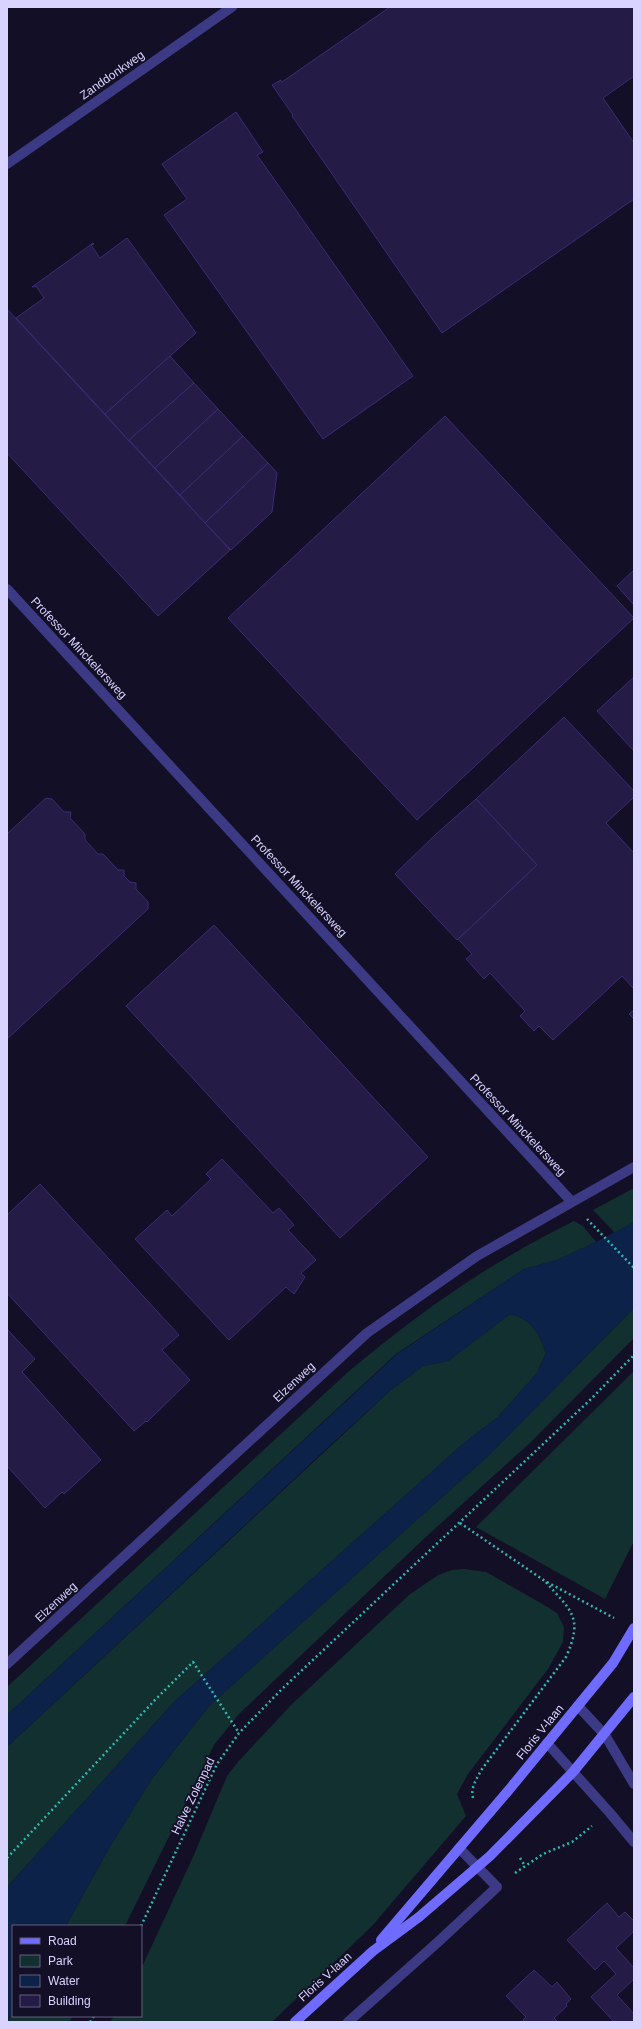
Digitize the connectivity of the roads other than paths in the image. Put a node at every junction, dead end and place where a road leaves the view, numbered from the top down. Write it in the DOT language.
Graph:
graph roads {
  1 [pos="232,7"];
  2 [pos="7,164"];
  3 [pos="7,589"];
  4 [pos="634,1167"];
  5 [pos="571,1201"];
  6 [pos="634,1628"];
  7 [pos="7,1664"];
  8 [pos="634,1698"];
  9 [pos="578,1706"];
  10 [pos="605,1734"];
  11 [pos="547,1743"];
  12 [pos="573,1772"];
  13 [pos="634,1784"];
  14 [pos="634,1842"];
  15 [pos="459,1848"];
  16 [pos="478,1867"];
  17 [pos="373,1951"];
  18 [pos="295,2022"];
  19 [pos="348,2022"];
  1 -- 2 [label="street, Zanddonkweg"];
  3 -- 5 [label="street, Professor Minckelersweg"];
  4 -- 5 [label="street, Elzenweg"];
  5 -- 7 [label="street, Elzenweg"];
  6 -- 9 [label="street, Floris V-laan"];
  8 -- 10 [label="street, Floris V-laan"];
  9 -- 10 [label="street"];
  9 -- 11 [label="street, Floris V-laan"];
  10 -- 12 [label="street, Floris V-laan"];
  10 -- 13 [label="street"];
  11 -- 12 [label="street"];
  11 -- 15 [label="street, Floris V-laan"];
  12 -- 14 [label="street"];
  12 -- 16 [label="street, Floris V-laan"];
  15 -- 16 [label="street"];
  15 -- 17 [label="street, Floris V-laan"];
  16 -- 17 [label="street, Floris V-laan"];
  16 -- 19 [label="street"];
  17 -- 18 [label="street, Floris V-laan"];
}
